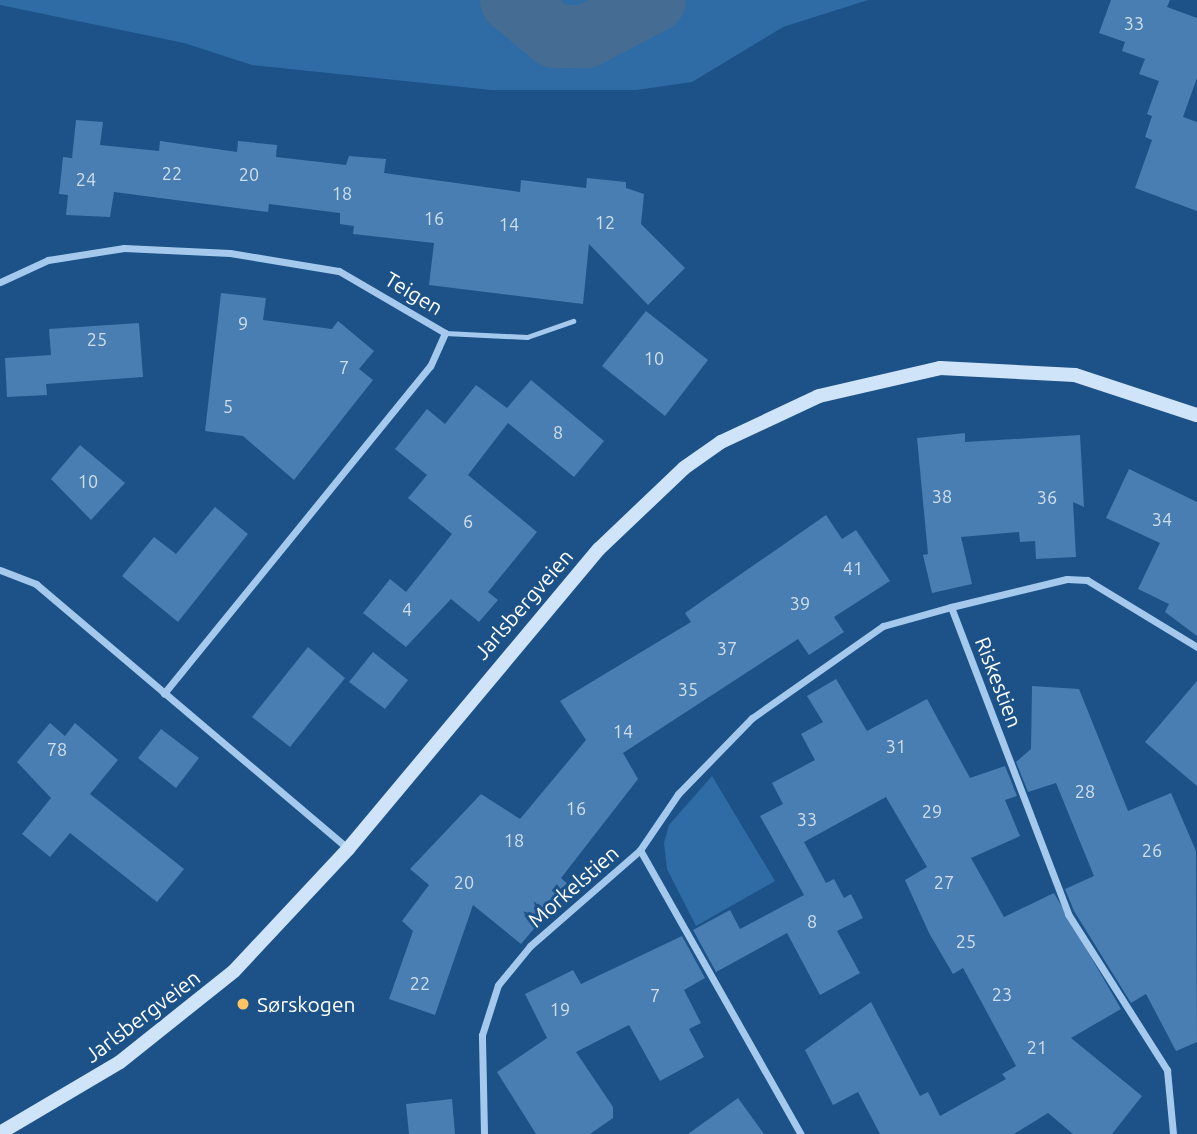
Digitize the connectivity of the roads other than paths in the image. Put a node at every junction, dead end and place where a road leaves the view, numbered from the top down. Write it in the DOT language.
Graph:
graph roads {
  1 [pos="0,282"];
  2 [pos="573,321"];
  3 [pos="445,333"];
  4 [pos="1197,415"];
  5 [pos="0,570"];
  6 [pos="951,607"];
  7 [pos="1197,648"];
  8 [pos="164,693"];
  9 [pos="348,849"];
  10 [pos="640,850"];
  11 [pos="0,1133"];
  12 [pos="484,1134"];
  13 [pos="801,1134"];
  14 [pos="1173,1134"];
  1 -- 3 [label="street, Teigen"];
  2 -- 3 [label="lane"];
  3 -- 8 [label="street, Teigen"];
  4 -- 9 [label="main road, Jarlsbergveien"];
  5 -- 8 [label="street"];
  6 -- 7 [label="street"];
  6 -- 10 [label="street"];
  6 -- 14 [label="street, Riskestien"];
  8 -- 9 [label="street"];
  9 -- 11 [label="main road, Jarlsbergveien"];
  10 -- 12 [label="street, Morkelstien"];
  10 -- 13 [label="street, Morkelstien"];
}
